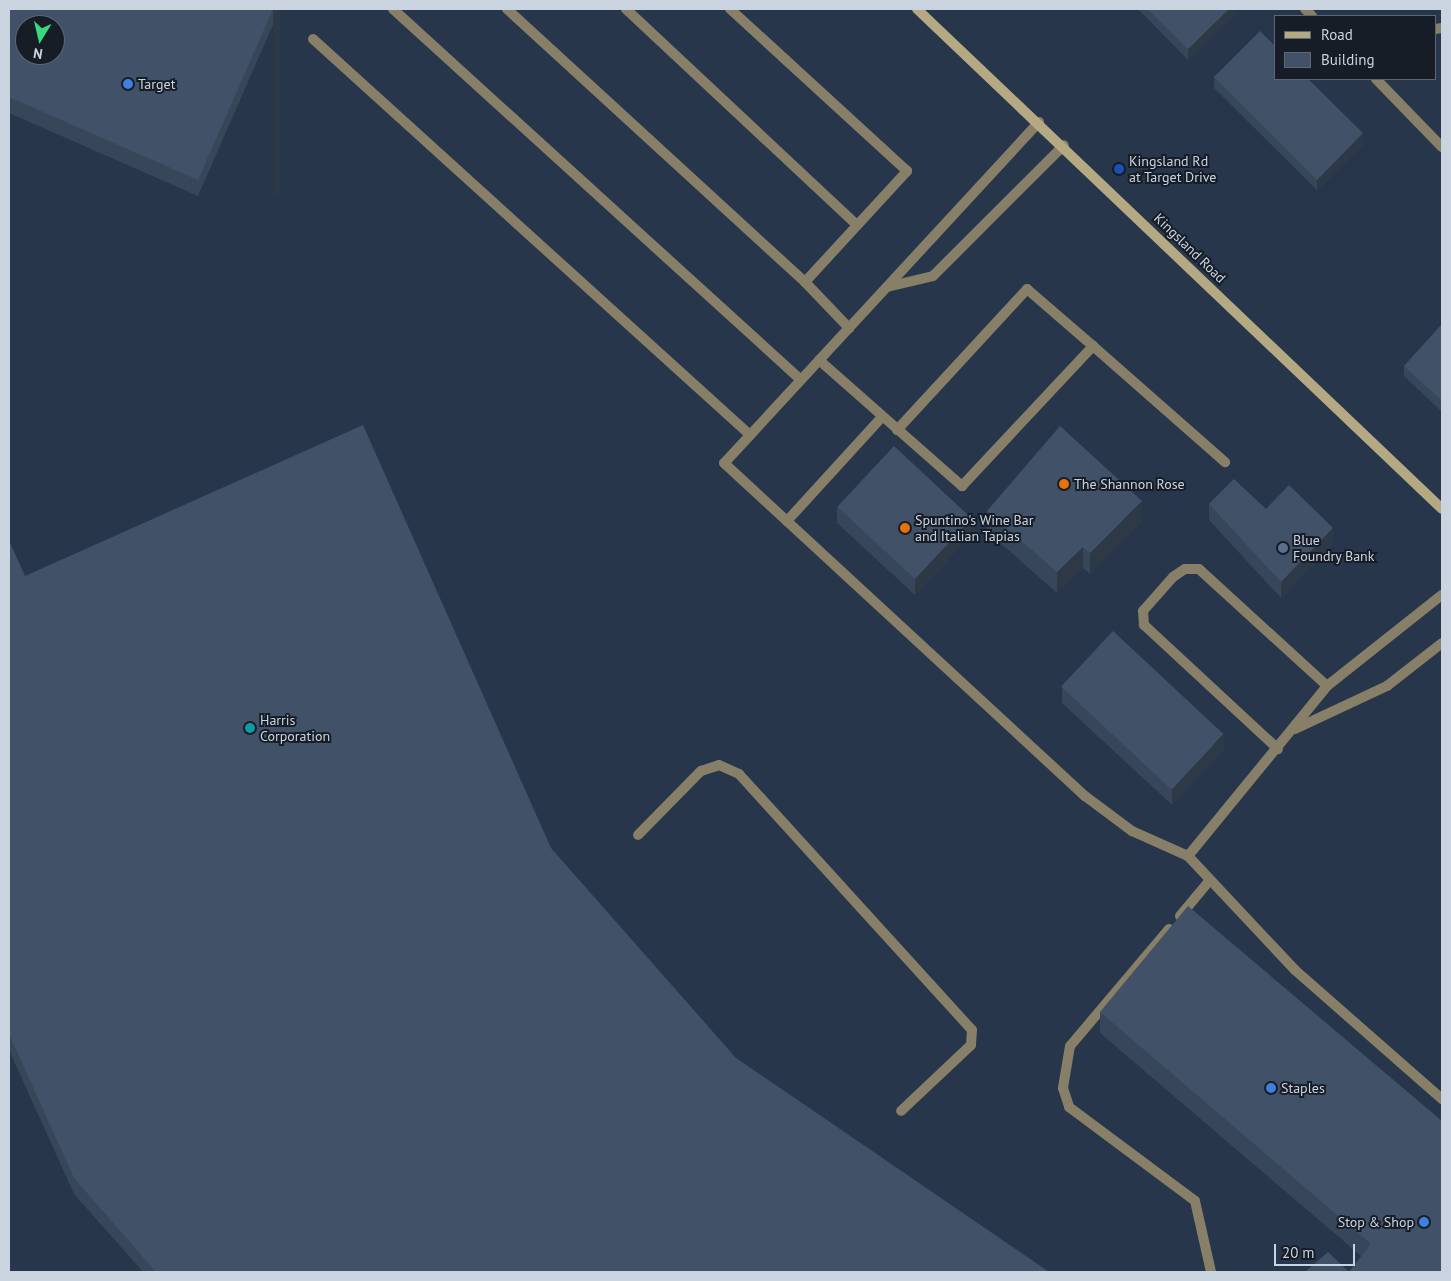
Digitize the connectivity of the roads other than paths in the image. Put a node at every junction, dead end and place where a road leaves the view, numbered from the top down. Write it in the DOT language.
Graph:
graph roads {
  1 [pos="394,9"];
  2 [pos="508,9"];
  3 [pos="626,9"];
  4 [pos="730,9"];
  5 [pos="917,9"];
  6 [pos="313,39"];
  7 [pos="1381,81"];
  8 [pos="1040,122"];
  9 [pos="1064,145"];
  10 [pos="1442,147"];
  11 [pos="857,225"];
  12 [pos="805,282"];
  13 [pos="886,287"];
  14 [pos="849,328"];
  15 [pos="1093,346"];
  16 [pos="819,360"];
  17 [pos="801,380"];
  18 [pos="882,417"];
  19 [pos="897,430"];
  20 [pos="750,434"];
  21 [pos="1225,462"];
  22 [pos="1442,509"];
  23 [pos="788,521"];
  24 [pos="1442,595"];
  25 [pos="1442,643"];
  26 [pos="1327,686"];
  27 [pos="1294,729"];
  28 [pos="1278,749"];
  29 [pos="638,835"];
  30 [pos="1188,856"];
  31 [pos="1210,880"];
  32 [pos="1442,1099"];
  33 [pos="901,1111"];
  34 [pos="1211,1272"];
  1 -- 17 [label="street"];
  2 -- 12 [label="street"];
  3 -- 11 [label="street"];
  4 -- 11 [label="street"];
  5 -- 8 [label="street, Kingsland Road"];
  6 -- 20 [label="street"];
  7 -- 10 [label="street"];
  8 -- 9 [label="street, Kingsland Road"];
  8 -- 13 [label="street"];
  9 -- 13 [label="street"];
  9 -- 22 [label="street, Kingsland Road"];
  11 -- 12 [label="street"];
  12 -- 14 [label="street"];
  13 -- 14 [label="street"];
  14 -- 16 [label="street"];
  15 -- 19 [label="street"];
  15 -- 19 [label="street"];
  15 -- 21 [label="street"];
  16 -- 17 [label="street"];
  16 -- 18 [label="street"];
  17 -- 20 [label="street"];
  18 -- 19 [label="street"];
  18 -- 23 [label="street"];
  20 -- 23 [label="street"];
  23 -- 30 [label="street"];
  24 -- 26 [label="street"];
  25 -- 27 [label="street"];
  26 -- 27 [label="street"];
  26 -- 28 [label="street"];
  27 -- 28 [label="street"];
  28 -- 30 [label="street"];
  29 -- 33 [label="street"];
  30 -- 31 [label="street"];
  31 -- 32 [label="street"];
  31 -- 34 [label="street"];
}
